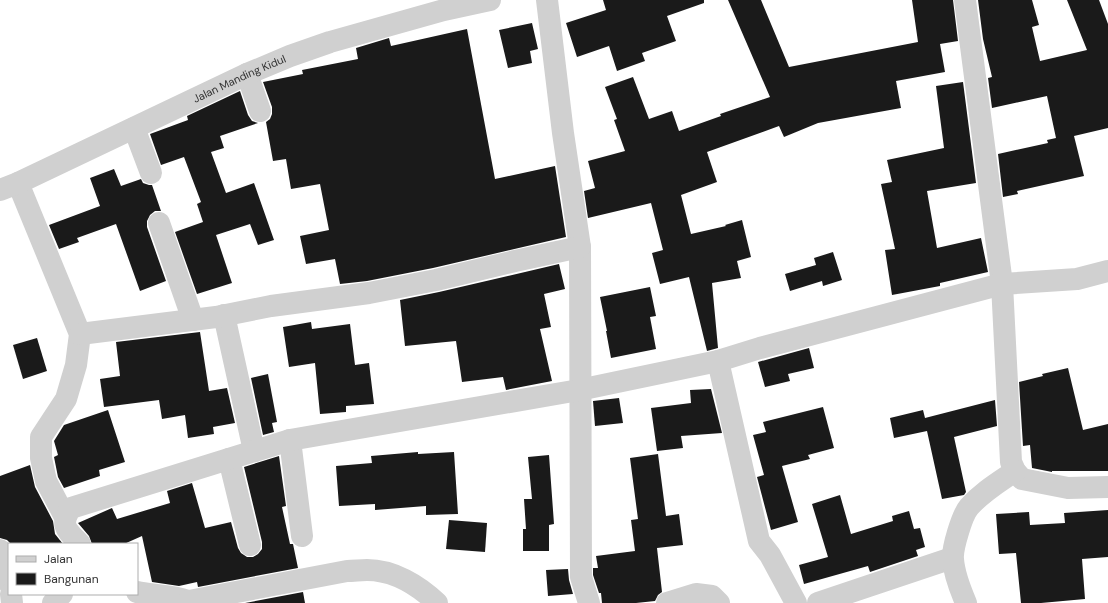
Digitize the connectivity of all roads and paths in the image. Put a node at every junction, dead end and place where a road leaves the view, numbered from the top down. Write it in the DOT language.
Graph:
graph roads {
  1 [pos="490,0"];
  2 [pos="547,0"];
  3 [pos="965,0"];
  4 [pos="247,74"];
  5 [pos="260,111"];
  6 [pos="134,128"];
  7 [pos="151,172"];
  8 [pos="9,186"];
  9 [pos="159,223"];
  10 [pos="580,247"];
  11 [pos="1108,271"];
  12 [pos="1002,284"];
  13 [pos="224,315"];
  14 [pos="193,320"];
  15 [pos="80,334"];
  16 [pos="718,361"];
  17 [pos="580,390"];
  18 [pos="290,440"];
  19 [pos="254,451"];
  20 [pos="229,459"];
  21 [pos="1015,471"];
  22 [pos="1108,487"];
  23 [pos="65,517"];
  24 [pos="302,536"];
  25 [pos="79,543"];
  26 [pos="250,545"];
  27 [pos="0,550"];
  28 [pos="952,558"];
  29 [pos="8,576"];
  30 [pos="138,592"];
  31 [pos="61,595"];
  32 [pos="190,602"];
  33 [pos="53,603"];
  34 [pos="437,603"];
  35 [pos="589,603"];
  36 [pos="667,603"];
  37 [pos="719,603"];
  38 [pos="796,603"];
  39 [pos="818,603"];
  40 [pos="966,603"];
  1 -- 4 [label="street, Jalan Manding Kidul"];
  2 -- 10 [label="street"];
  3 -- 12 [label="street"];
  4 -- 5 [label="street"];
  4 -- 6 [label="street, Jalan Manding Kidul"];
  6 -- 7 [label="street"];
  6 -- 8 [label="street, Jalan Manding Kidul"];
  8 -- 15 [label="street"];
  9 -- 14 [label="street"];
  10 -- 13 [label="street"];
  10 -- 17 [label="street"];
  11 -- 12 [label="street"];
  12 -- 16 [label="street"];
  12 -- 21 [label="street"];
  13 -- 14 [label="street"];
  13 -- 19 [label="street"];
  14 -- 15 [label="street"];
  15 -- 23 [label="street"];
  16 -- 17 [label="street"];
  16 -- 38 [label="street"];
  17 -- 18 [label="street"];
  17 -- 35 [label="street"];
  18 -- 19 [label="street"];
  18 -- 24 [label="street"];
  19 -- 20 [label="street"];
  20 -- 23 [label="street"];
  20 -- 26 [label="street"];
  21 -- 22 [label="street"];
  21 -- 28 [label="street"];
  23 -- 25 [label="street"];
  27 -- 29 [label="street"];
  28 -- 39 [label="street"];
  28 -- 40 [label="street"];
  30 -- 32 [label="street"];
  31 -- 33 [label="street"];
  32 -- 34 [label="street"];
  36 -- 37 [label="street"];
}
